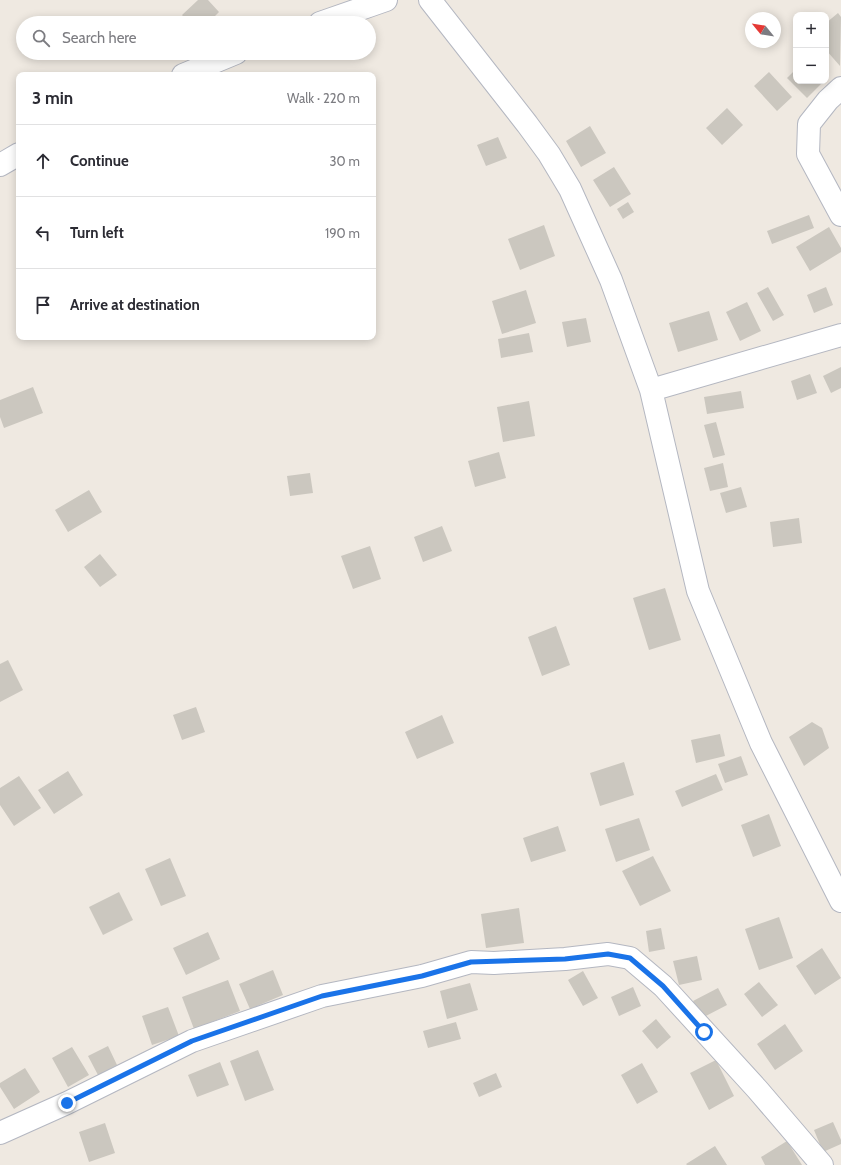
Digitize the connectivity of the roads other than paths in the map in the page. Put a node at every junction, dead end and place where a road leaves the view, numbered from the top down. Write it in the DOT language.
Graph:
graph roads {
  1 [pos="386,0"];
  2 [pos="430,0"];
  3 [pos="359,4"];
  4 [pos="334,16"];
  5 [pos="219,60"];
  6 [pos="189,72"];
  7 [pos="841,88"];
  8 [pos="16,156"];
  9 [pos="0,165"];
  10 [pos="841,215"];
  11 [pos="841,335"];
  12 [pos="651,390"];
  13 [pos="841,901"];
  14 [pos="0,1133"];
  15 [pos="822,1165"];
  1 -- 3 [label="street"];
  2 -- 12 [label="street"];
  3 -- 4 [label="street"];
  5 -- 6 [label="street"];
  7 -- 10 [label="street"];
  8 -- 9 [label="street"];
  11 -- 12 [label="street"];
  12 -- 13 [label="street"];
  14 -- 15 [label="street"];
}
